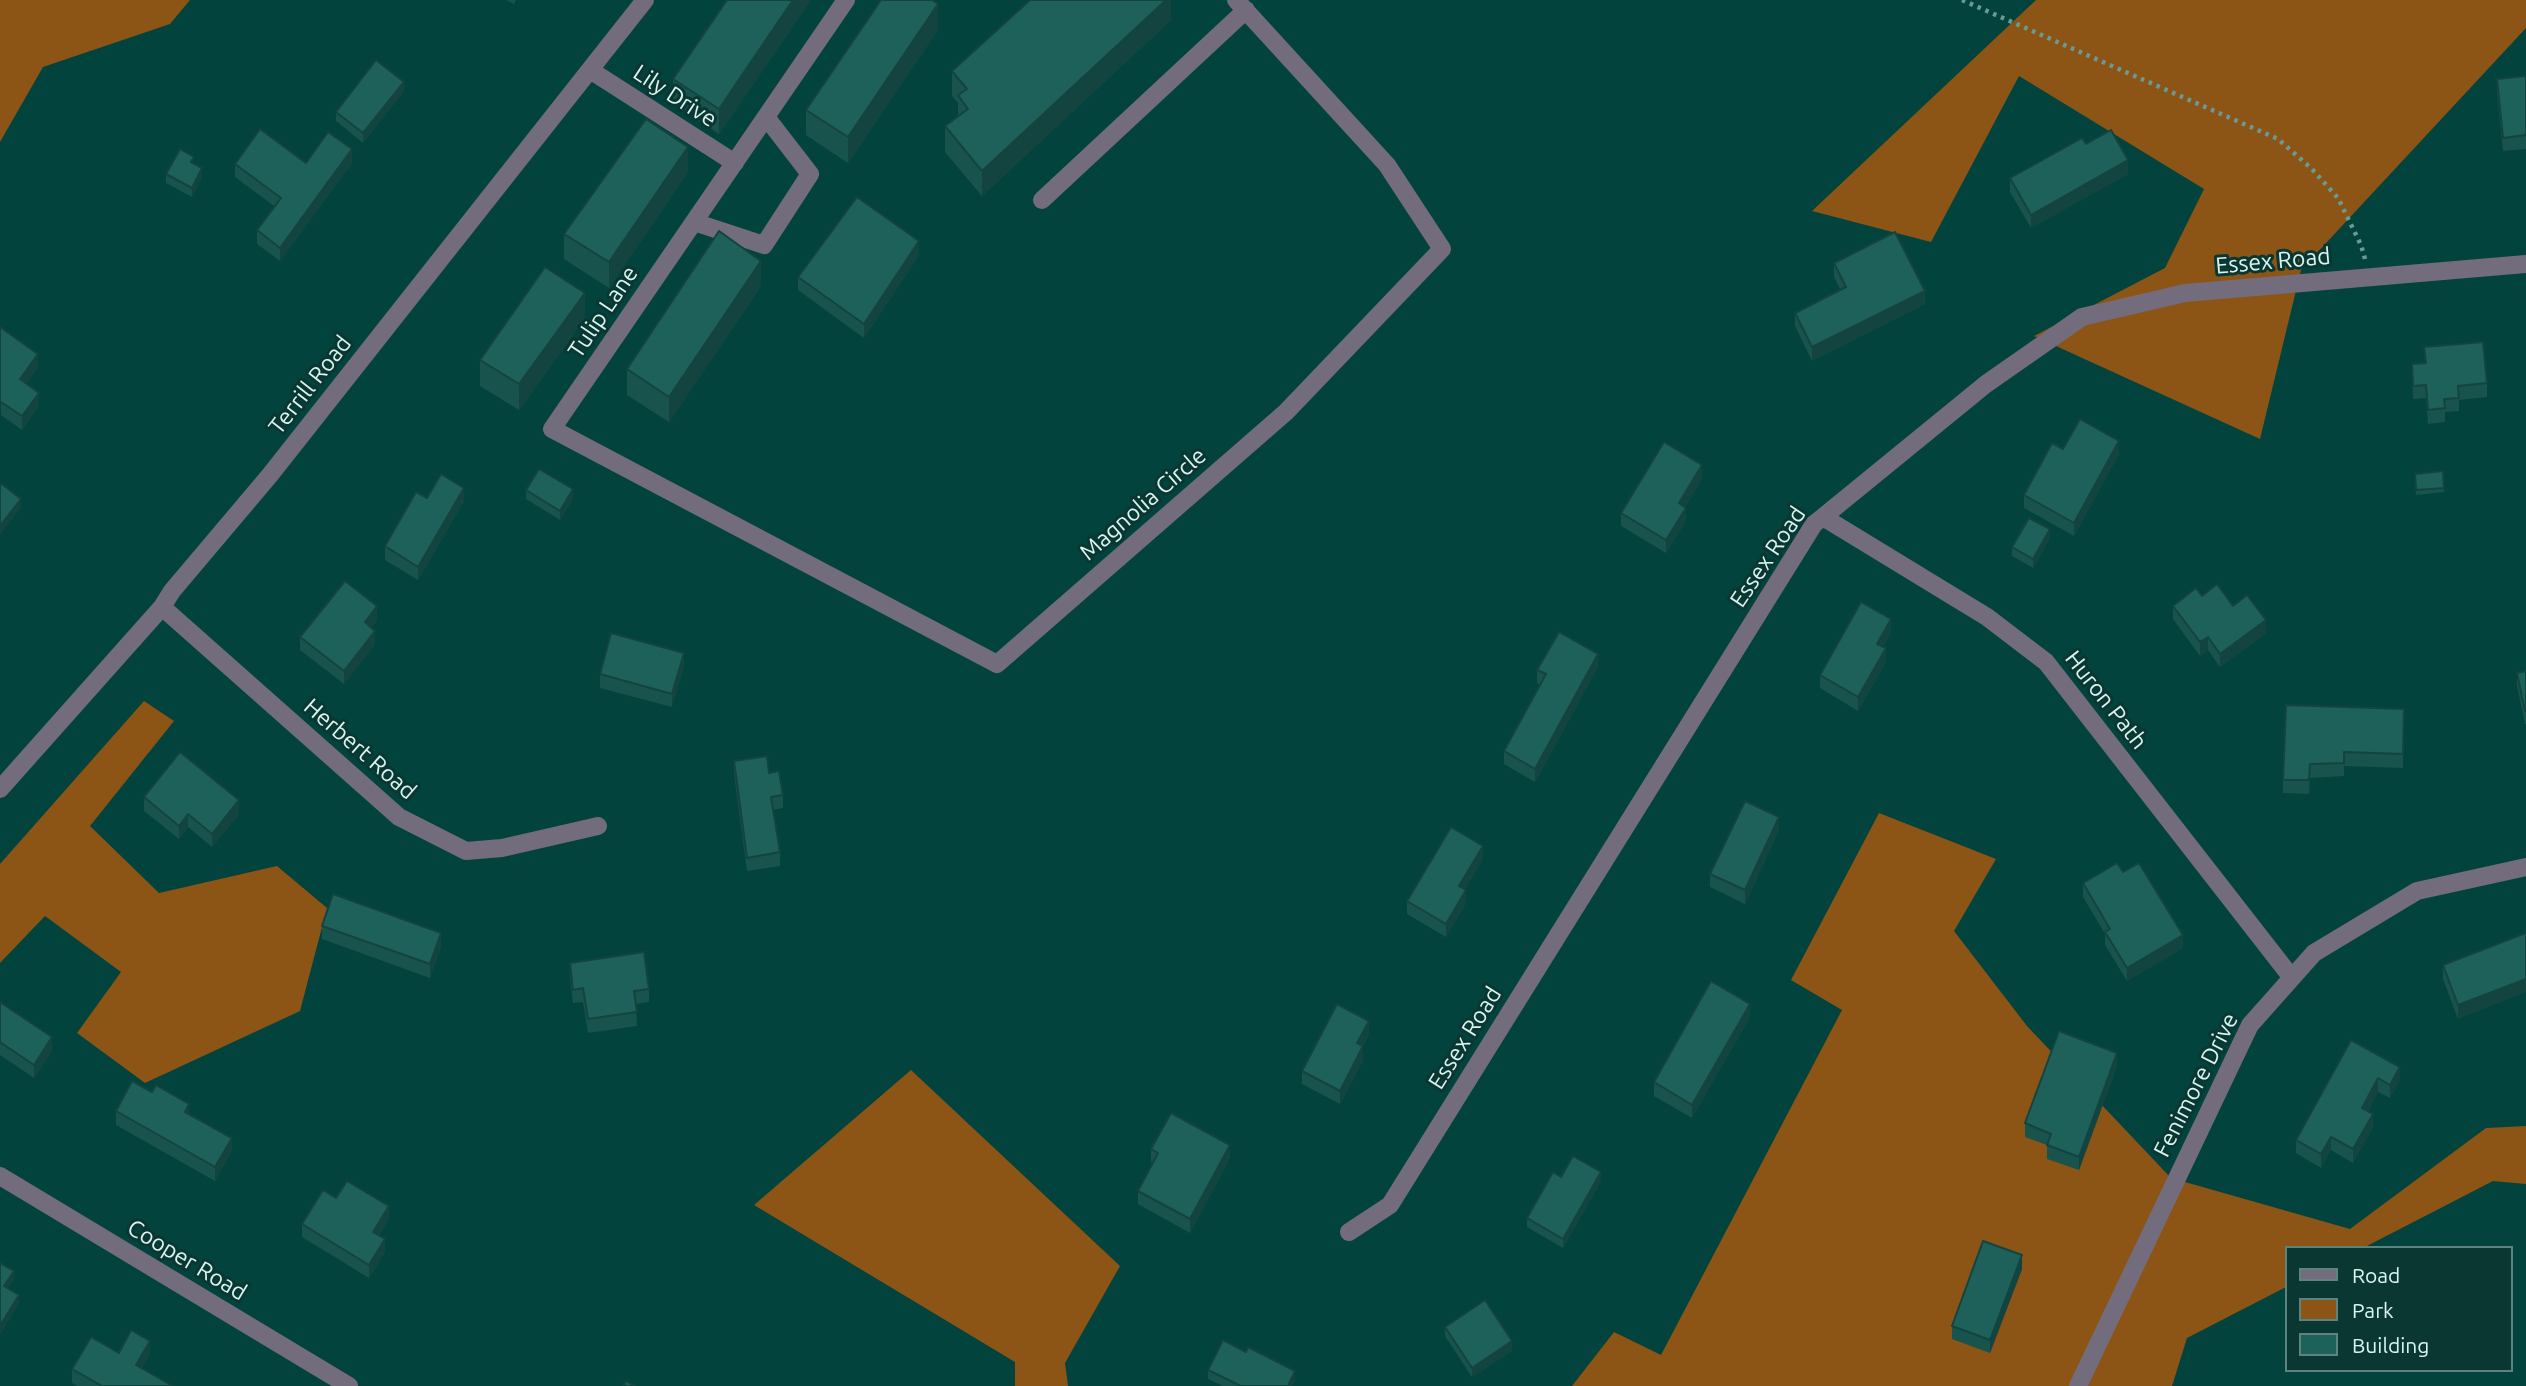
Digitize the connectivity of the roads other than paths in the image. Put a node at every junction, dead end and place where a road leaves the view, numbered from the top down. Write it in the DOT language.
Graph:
graph roads {
  1 [pos="645,0"];
  2 [pos="846,0"];
  3 [pos="1241,5"];
  4 [pos="590,70"];
  5 [pos="766,117"];
  6 [pos="735,163"];
  7 [pos="1042,200"];
  8 [pos="694,222"];
  9 [pos="2526,264"];
  10 [pos="552,429"];
  11 [pos="1823,517"];
  12 [pos="162,607"];
  13 [pos="0,789"];
  14 [pos="598,826"];
  15 [pos="2526,867"];
  16 [pos="2292,978"];
  17 [pos="0,1175"];
  18 [pos="1349,1232"];
  19 [pos="335,1383"];
  20 [pos="2078,1386"];
  1 -- 4 [label="street, Terrill Road"];
  2 -- 5 [label="street, Tulip Lane"];
  3 -- 7 [label="street"];
  3 -- 10 [label="street, Magnolia Circle"];
  4 -- 6 [label="street, Lily Drive"];
  4 -- 12 [label="street, Terrill Road"];
  5 -- 6 [label="street, Tulip Lane"];
  5 -- 8 [label="street"];
  6 -- 8 [label="street, Tulip Lane"];
  8 -- 10 [label="street, Tulip Lane"];
  9 -- 11 [label="street, Essex Road"];
  11 -- 16 [label="street, Huron Path"];
  11 -- 18 [label="street, Essex Road"];
  12 -- 13 [label="street, Terrill Road"];
  12 -- 14 [label="street, Herbert Road"];
  15 -- 16 [label="street, Fenimore Drive"];
  16 -- 20 [label="street, Fenimore Drive"];
  17 -- 19 [label="street, Cooper Road"];
}
